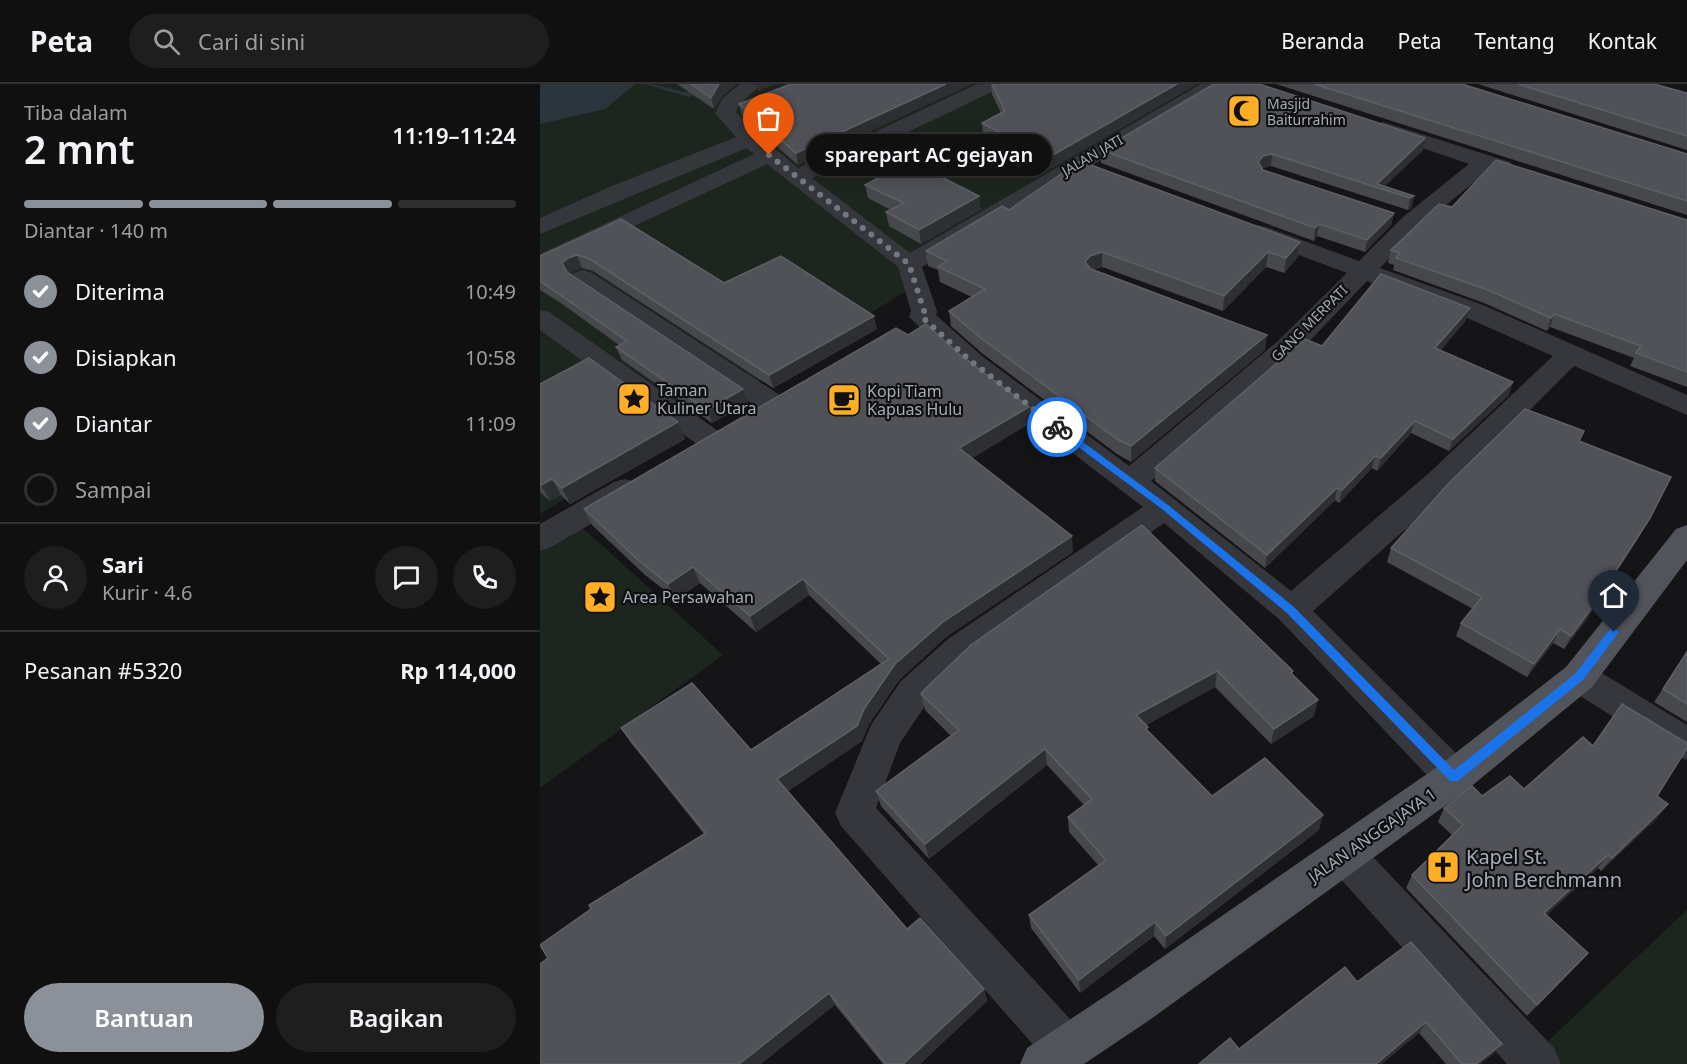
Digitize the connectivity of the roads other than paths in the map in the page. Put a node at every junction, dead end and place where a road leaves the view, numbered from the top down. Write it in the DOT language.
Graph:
graph roads {
  1 [pos="993,84"];
  2 [pos="1215,84"];
  3 [pos="760,90"];
  4 [pos="1360,121"];
  5 [pos="750,139"];
  6 [pos="769,155"];
  7 [pos="1485,162"];
  8 [pos="1077,164"];
  9 [pos="1519,172"];
  10 [pos="1110,176"];
  11 [pos="796,177"];
  12 [pos="1241,225"];
  13 [pos="540,227"];
  14 [pos="540,263"];
  15 [pos="909,264"];
  16 [pos="1362,271"];
  17 [pos="583,278"];
  18 [pos="540,318"];
  19 [pos="1572,353"];
  20 [pos="1687,406"];
  21 [pos="752,416"];
  22 [pos="681,458"];
  23 [pos="651,475"];
  24 [pos="1131,481"];
  25 [pos="1165,507"];
  26 [pos="1687,537"];
  27 [pos="540,539"];
  28 [pos="1291,610"];
  29 [pos="1579,677"];
  30 [pos="1687,744"];
  31 [pos="1454,777"];
  32 [pos="1344,854"];
  33 [pos="1054,1056"];
  34 [pos="1538,1064"];
  1 -- 11 [label="street"];
  2 -- 8 [label="street, JALAN JATI"];
  3 -- 5 [label="street"];
  4 -- 7 [label="street"];
  5 -- 6 [label="street"];
  5 -- 13 [label="street"];
  6 -- 11 [label="street"];
  6 -- 14 [label="street"];
  7 -- 9 [label="street"];
  7 -- 16 [label="street, GANG MERPATI"];
  8 -- 10 [label="street"];
  8 -- 15 [label="street, JALAN JATI"];
  11 -- 15 [label="street"];
  12 -- 16 [label="street"];
  15 -- 24 [label="street"];
  16 -- 19 [label="street"];
  16 -- 24 [label="street, GANG MERPATI"];
  17 -- 21 [label="street"];
  18 -- 21 [label="street"];
  19 -- 20 [label="street"];
  19 -- 28 [label="street"];
  21 -- 22 [label="street"];
  23 -- 27 [label="street"];
  24 -- 25 [label="street"];
  25 -- 28 [label="street"];
  25 -- 33 [label="street"];
  26 -- 29 [label="main road, JALAN ANGGAJAYA 1"];
  28 -- 31 [label="street"];
  29 -- 30 [label="street"];
  29 -- 31 [label="main road, JALAN ANGGAJAYA 1"];
  31 -- 32 [label="main road, JALAN ANGGAJAYA 1"];
  32 -- 33 [label="main road, JALAN ANGGAJAYA 1"];
  32 -- 34 [label="street"];
}
